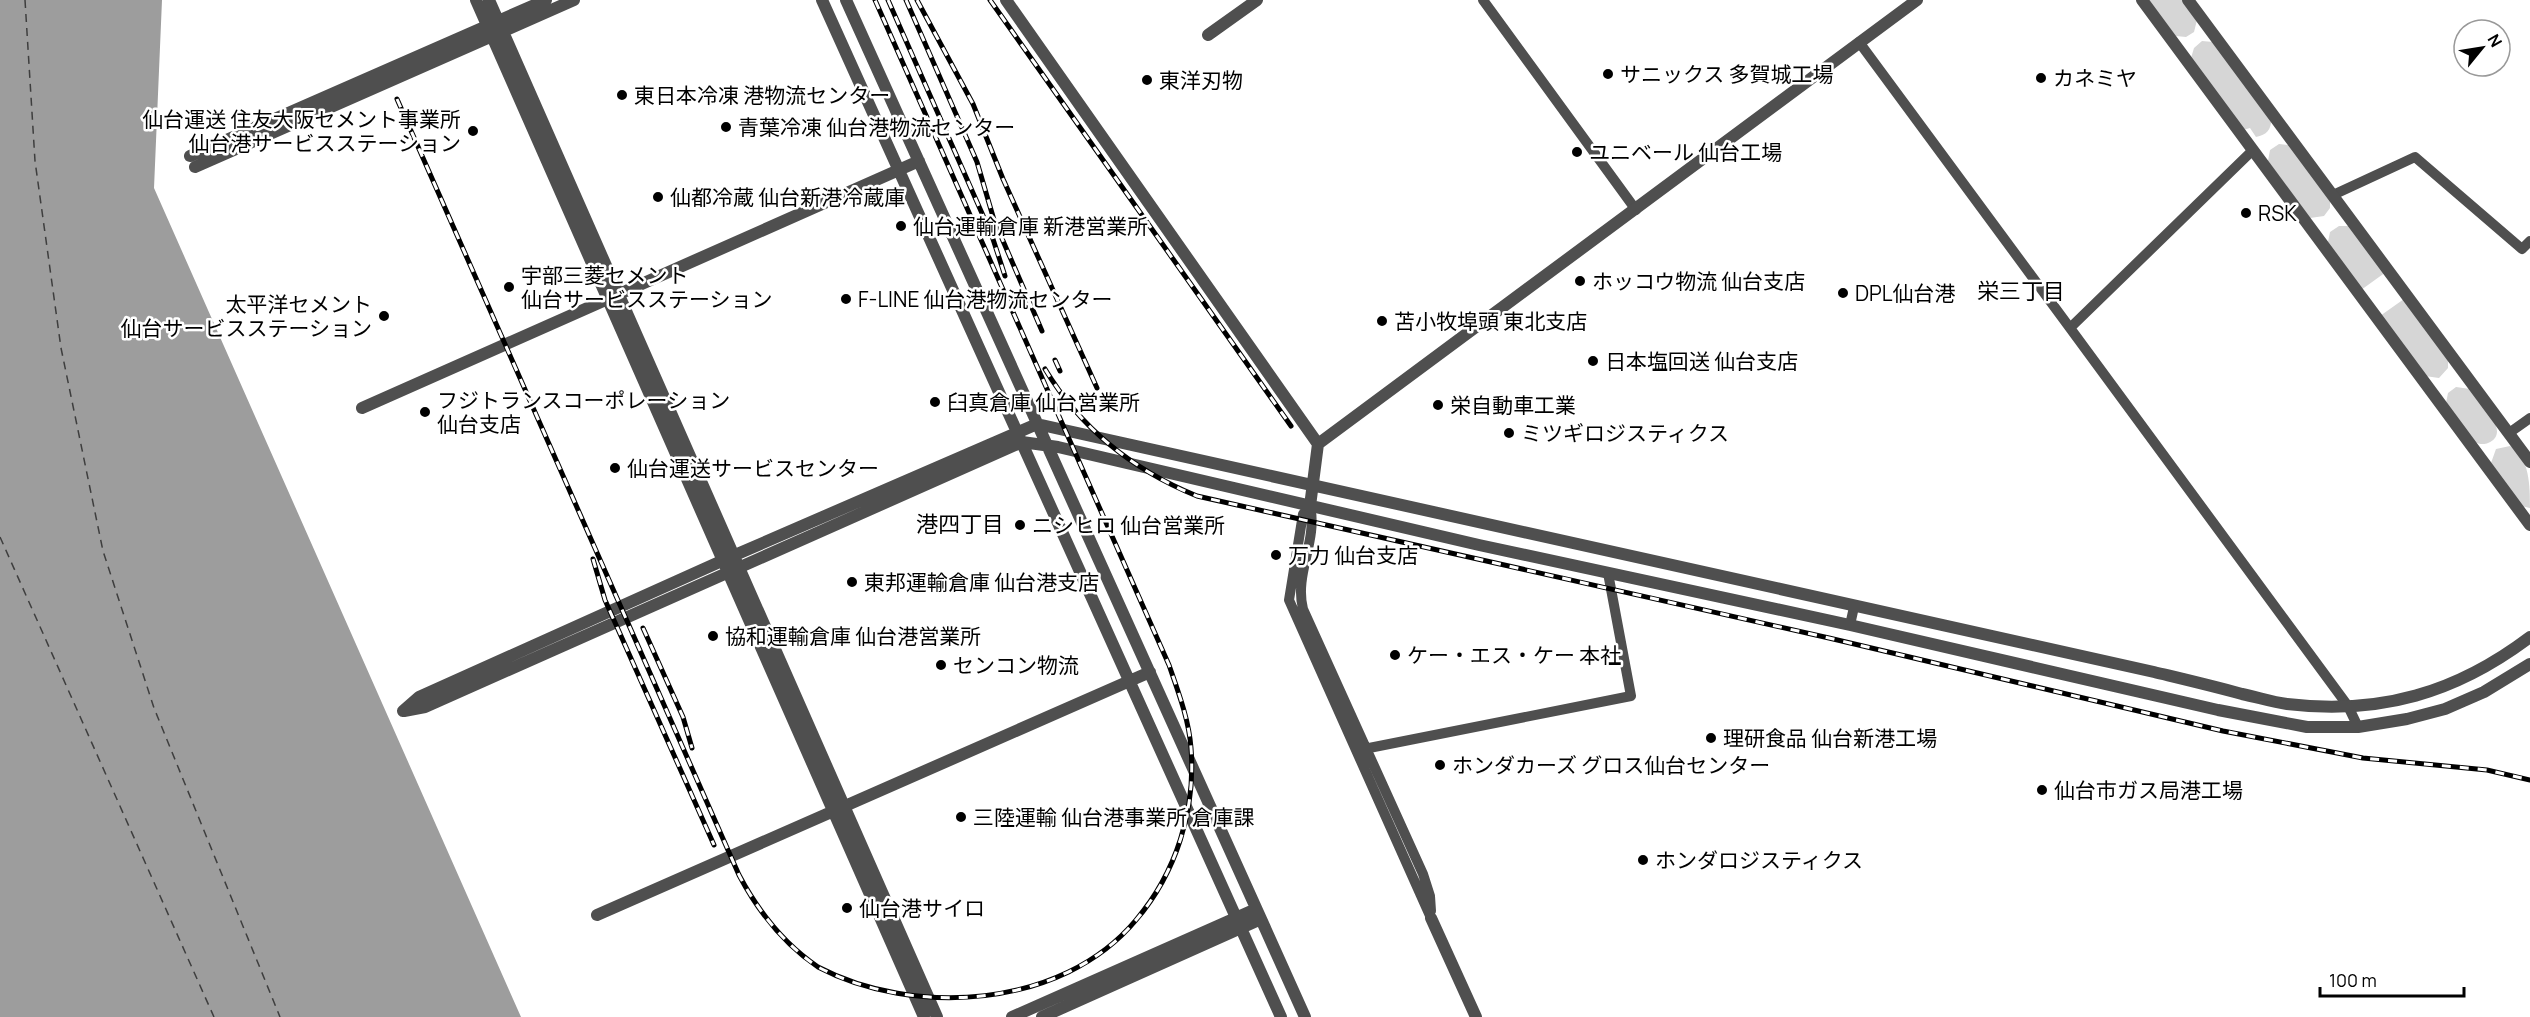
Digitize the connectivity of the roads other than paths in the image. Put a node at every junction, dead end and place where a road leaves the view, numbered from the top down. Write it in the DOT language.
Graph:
graph roads {
  1 [pos="476,0"];
  2 [pos="489,0"];
  3 [pos="546,0"];
  4 [pos="574,0"];
  5 [pos="822,0"];
  6 [pos="846,0"];
  7 [pos="1006,0"];
  8 [pos="1257,0"];
  9 [pos="1483,0"];
  10 [pos="1917,0"];
  11 [pos="2142,0"];
  12 [pos="2188,0"];
  13 [pos="495,29"];
  14 [pos="1208,35"];
  15 [pos="1859,42"];
  16 [pos="2253,150"];
  17 [pos="919,161"];
  18 [pos="193,162"];
  19 [pos="899,170"];
  20 [pos="2333,195"];
  21 [pos="1636,210"];
  22 [pos="2530,241"];
  23 [pos="612,297"];
  24 [pos="2070,328"];
  25 [pos="362,408"];
  26 [pos="2530,418"];
  27 [pos="1037,424"];
  28 [pos="2509,433"];
  29 [pos="1019,437"];
  30 [pos="1318,444"];
  31 [pos="1047,445"];
  32 [pos="2530,462"];
  33 [pos="1312,484"];
  34 [pos="1310,506"];
  35 [pos="2530,525"];
  36 [pos="731,563"];
  37 [pos="1608,573"];
  38 [pos="1854,607"];
  39 [pos="1850,625"];
  40 [pos="2530,637"];
  41 [pos="2530,664"];
  42 [pos="1149,672"];
  43 [pos="1130,681"];
  44 [pos="2348,706"];
  45 [pos="2358,727"];
  46 [pos="1361,750"];
  47 [pos="839,808"];
  48 [pos="1259,914"];
  49 [pos="597,915"];
  50 [pos="1431,918"];
  51 [pos="1239,923"];
  52 [pos="924,1017"];
  53 [pos="937,1017"];
  54 [pos="1012,1017"];
  55 [pos="1042,1017"];
  56 [pos="1281,1017"];
  57 [pos="1305,1017"];
  58 [pos="1476,1017"];
  1 -- 13 [label="street"];
  2 -- 13 [label="street"];
  3 -- 13 [label="street"];
  4 -- 13 [label="street"];
  5 -- 19 [label="street"];
  6 -- 17 [label="street"];
  7 -- 30 [label="street"];
  8 -- 14 [label="street"];
  9 -- 21 [label="street"];
  10 -- 15 [label="street"];
  11 -- 16 [label="street"];
  12 -- 20 [label="street"];
  13 -- 18 [label="street"];
  13 -- 23 [label="street"];
  15 -- 21 [label="street"];
  15 -- 24 [label="street"];
  16 -- 24 [label="street"];
  16 -- 35 [label="street"];
  17 -- 19 [label="street"];
  17 -- 27 [label="street"];
  19 -- 23 [label="street"];
  19 -- 29 [label="street"];
  20 -- 22 [label="street"];
  20 -- 28 [label="street"];
  21 -- 30 [label="street"];
  23 -- 25 [label="street"];
  23 -- 36 [label="street"];
  24 -- 44 [label="street"];
  26 -- 28 [label="street"];
  27 -- 29 [label="street"];
  27 -- 31 [label="street"];
  27 -- 33 [label="street"];
  28 -- 32 [label="street"];
  29 -- 31 [label="street"];
  29 -- 36 [label="street"];
  29 -- 43 [label="street"];
  30 -- 33 [label="street"];
  31 -- 34 [label="street"];
  31 -- 42 [label="street"];
  33 -- 34 [label="street"];
  33 -- 38 [label="street"];
  34 -- 37 [label="street"];
  34 -- 46 [label="street"];
  36 -- 36 [label="street"];
  36 -- 47 [label="street"];
  37 -- 39 [label="street"];
  37 -- 46 [label="street"];
  38 -- 39 [label="street"];
  38 -- 44 [label="street"];
  39 -- 45 [label="street"];
  40 -- 44 [label="street"];
  41 -- 45 [label="street"];
  42 -- 43 [label="street"];
  42 -- 48 [label="street"];
  43 -- 47 [label="street"];
  43 -- 51 [label="street"];
  44 -- 45 [label="street"];
  46 -- 50 [label="street"];
  47 -- 49 [label="street"];
  47 -- 52 [label="street"];
  47 -- 53 [label="street"];
  48 -- 51 [label="street"];
  48 -- 57 [label="street"];
  50 -- 58 [label="street"];
  51 -- 54 [label="street"];
  51 -- 55 [label="street"];
  51 -- 56 [label="street"];
}
